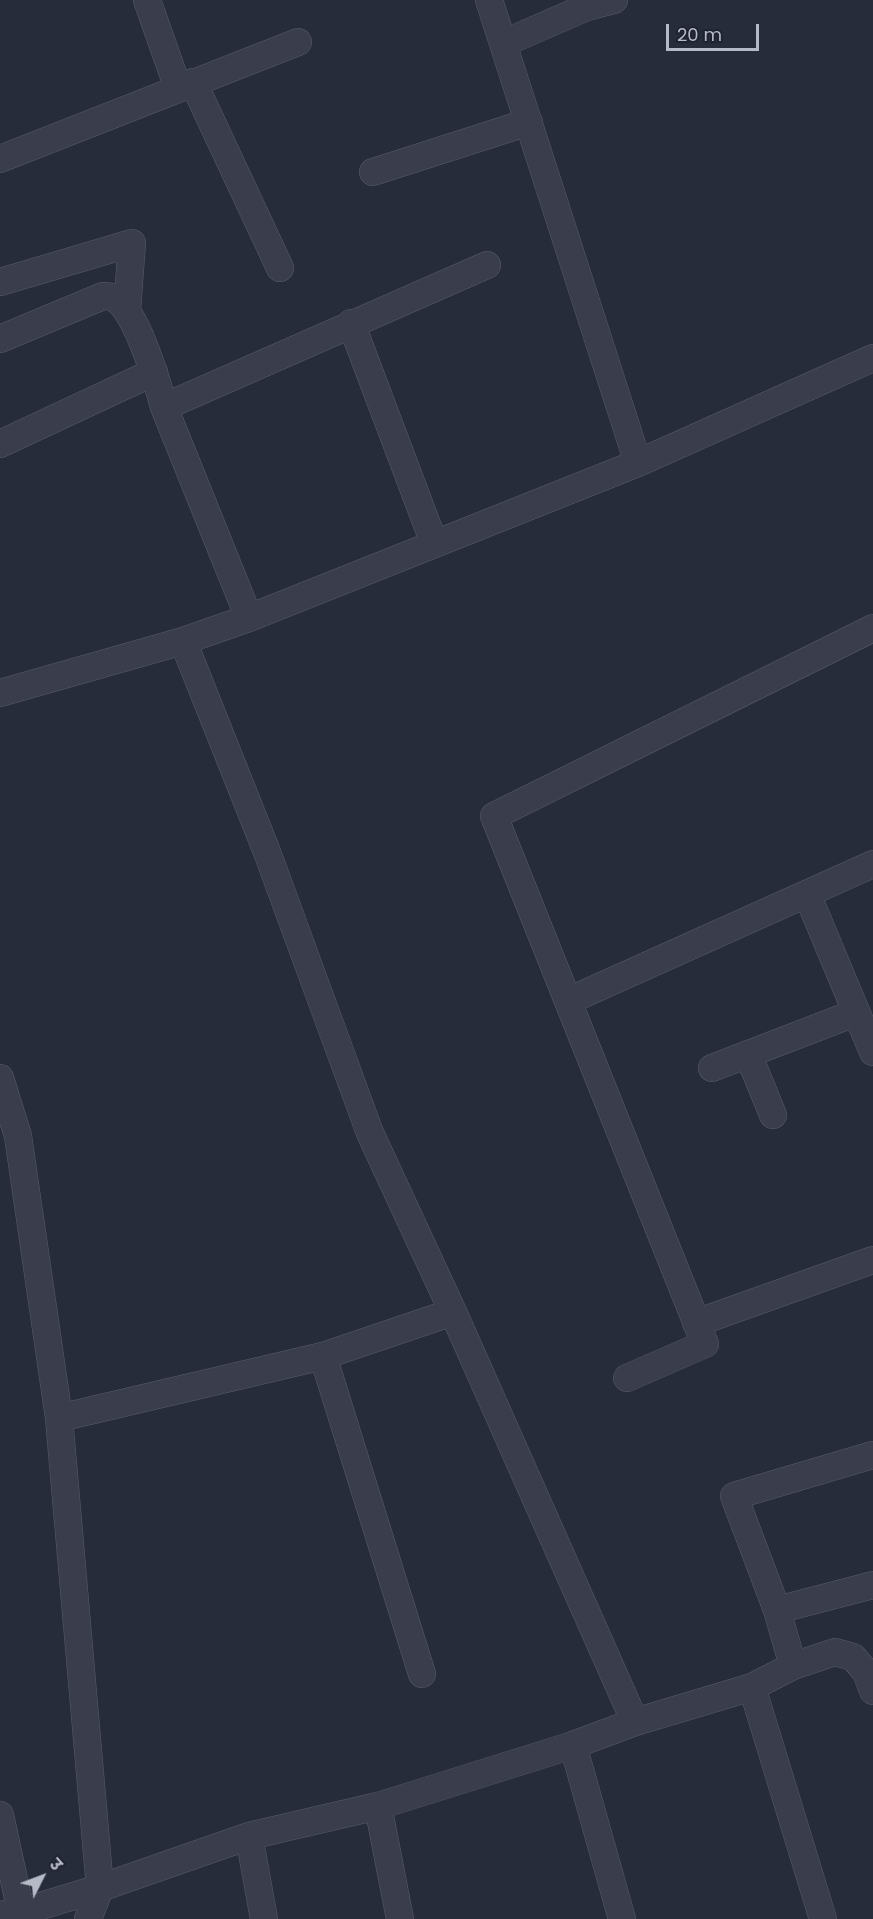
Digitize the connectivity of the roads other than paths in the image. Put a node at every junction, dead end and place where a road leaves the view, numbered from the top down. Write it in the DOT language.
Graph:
graph roads {
  1 [pos="147,0"];
  2 [pos="489,0"];
  3 [pos="614,0"];
  4 [pos="298,42"];
  5 [pos="504,43"];
  6 [pos="186,85"];
  7 [pos="529,122"];
  8 [pos="0,159"];
  9 [pos="373,172"];
  10 [pos="487,265"];
  11 [pos="280,268"];
  12 [pos="0,282"];
  13 [pos="127,310"];
  14 [pos="351,323"];
  15 [pos="0,339"];
  16 [pos="873,358"];
  17 [pos="154,372"];
  18 [pos="164,406"];
  19 [pos="0,444"];
  20 [pos="638,463"];
  21 [pos="434,543"];
  22 [pos="249,618"];
  23 [pos="873,628"];
  24 [pos="183,641"];
  25 [pos="0,693"];
  26 [pos="873,864"];
  27 [pos="807,894"];
  28 [pos="568,1001"];
  29 [pos="855,1013"];
  30 [pos="873,1052"];
  31 [pos="748,1054"];
  32 [pos="712,1068"];
  33 [pos="0,1078"];
  34 [pos="773,1115"];
  35 [pos="873,1260"];
  36 [pos="453,1312"];
  37 [pos="696,1323"];
  38 [pos="323,1356"];
  39 [pos="627,1378"];
  40 [pos="59,1418"];
  41 [pos="873,1455"];
  42 [pos="873,1585"];
  43 [pos="777,1610"];
  44 [pos="793,1666"];
  45 [pos="422,1674"];
  46 [pos="752,1687"];
  47 [pos="873,1691"];
  48 [pos="635,1722"];
  49 [pos="573,1745"];
  50 [pos="378,1806"];
  51 [pos="0,1815"];
  52 [pos="249,1836"];
  53 [pos="100,1888"];
  54 [pos="10,1913"];
  55 [pos="88,1919"];
  56 [pos="264,1919"];
  57 [pos="400,1919"];
  58 [pos="622,1919"];
  59 [pos="822,1919"];
  1 -- 6 [label="street"];
  2 -- 5 [label="street"];
  3 -- 5 [label="street"];
  4 -- 6 [label="street"];
  5 -- 7 [label="street"];
  6 -- 8 [label="street"];
  6 -- 11 [label="street"];
  7 -- 9 [label="street"];
  7 -- 20 [label="street"];
  10 -- 14 [label="street"];
  12 -- 13 [label="street"];
  13 -- 15 [label="street"];
  13 -- 17 [label="street"];
  14 -- 18 [label="street"];
  14 -- 21 [label="street"];
  16 -- 20 [label="street"];
  17 -- 18 [label="street"];
  17 -- 19 [label="street"];
  18 -- 22 [label="street"];
  20 -- 21 [label="street"];
  21 -- 22 [label="street"];
  22 -- 24 [label="street"];
  23 -- 28 [label="street"];
  24 -- 25 [label="street"];
  24 -- 36 [label="street"];
  26 -- 27 [label="street"];
  27 -- 28 [label="street"];
  27 -- 29 [label="street"];
  28 -- 37 [label="street"];
  29 -- 30 [label="street"];
  29 -- 31 [label="street"];
  31 -- 32 [label="street"];
  31 -- 34 [label="street"];
  33 -- 40 [label="street"];
  35 -- 37 [label="street"];
  36 -- 38 [label="street"];
  36 -- 48 [label="street"];
  37 -- 39 [label="street"];
  38 -- 40 [label="street"];
  38 -- 45 [label="street"];
  40 -- 53 [label="street"];
  41 -- 43 [label="street"];
  42 -- 43 [label="street"];
  43 -- 44 [label="street"];
  44 -- 46 [label="street"];
  44 -- 47 [label="street"];
  46 -- 48 [label="street"];
  46 -- 59 [label="street"];
  48 -- 49 [label="street"];
  49 -- 50 [label="street"];
  49 -- 58 [label="street"];
  50 -- 52 [label="street"];
  50 -- 57 [label="street"];
  51 -- 54 [label="street"];
  52 -- 53 [label="street"];
  52 -- 56 [label="street"];
  53 -- 54 [label="street"];
  53 -- 55 [label="street"];
}
